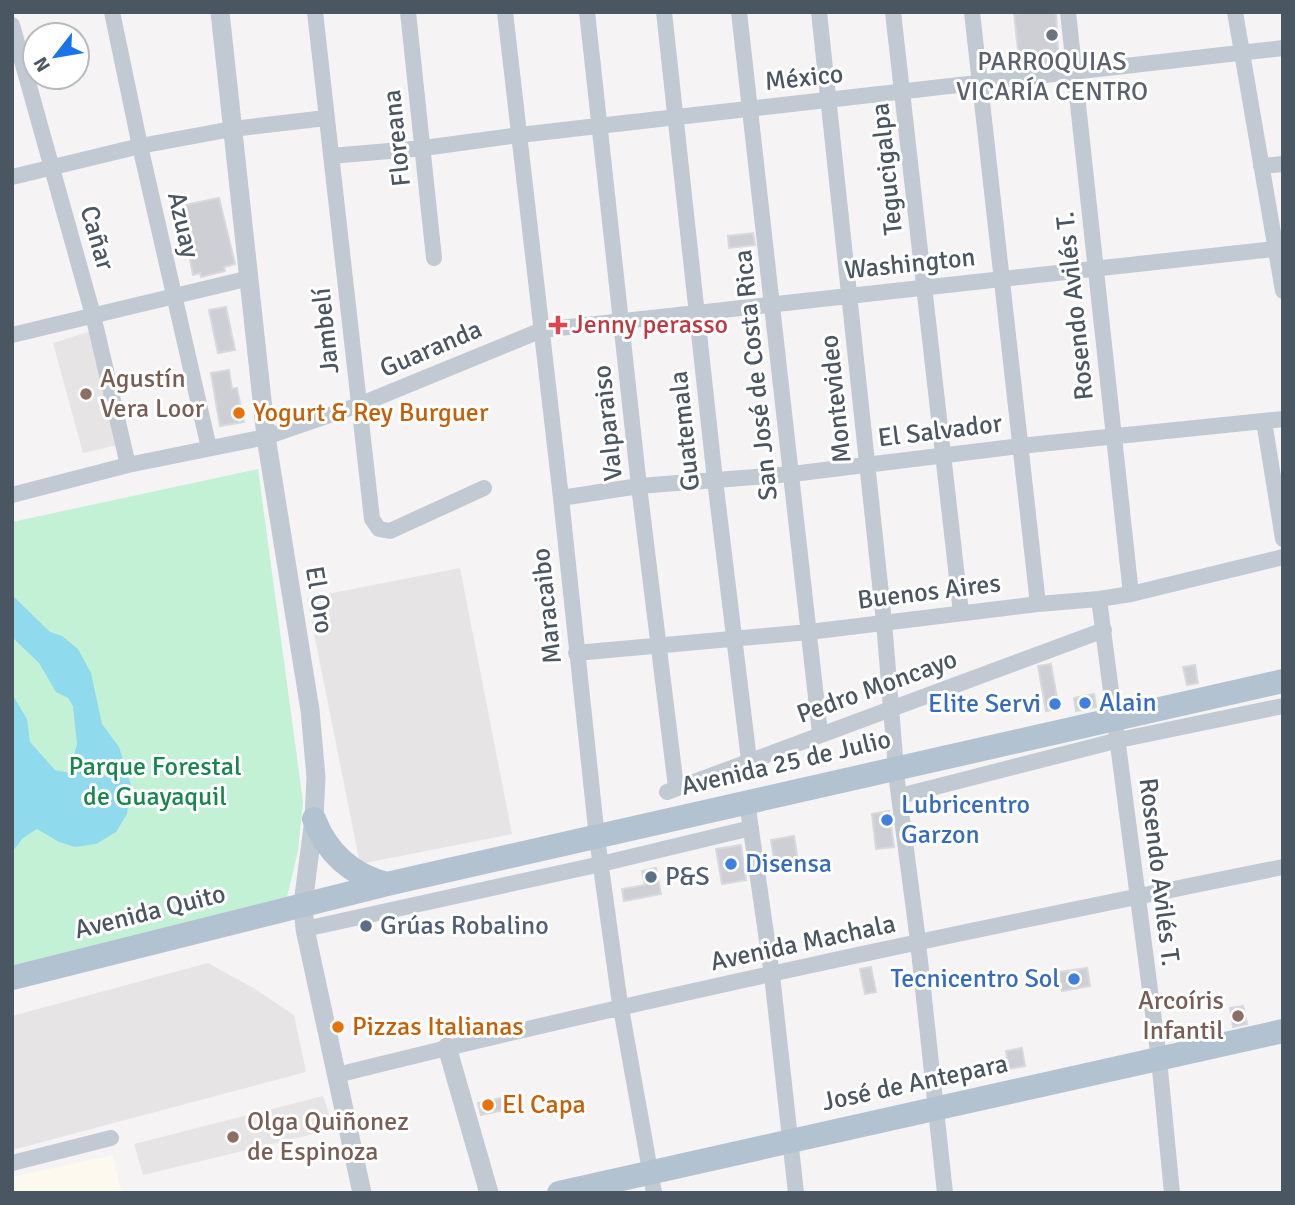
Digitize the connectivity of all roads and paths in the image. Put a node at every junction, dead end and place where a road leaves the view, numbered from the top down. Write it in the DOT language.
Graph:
graph roads {
  1 [pos="112,12"];
  2 [pos="220,12"];
  3 [pos="315,12"];
  4 [pos="408,12"];
  5 [pos="505,12"];
  6 [pos="587,12"];
  7 [pos="664,12"];
  8 [pos="739,12"];
  9 [pos="819,12"];
  10 [pos="893,12"];
  11 [pos="972,12"];
  12 [pos="1068,12"];
  13 [pos="1235,12"];
  14 [pos="12,25"];
  15 [pos="1283,48"];
  16 [pos="1242,52"];
  17 [pos="1074,71"];
  18 [pos="981,82"];
  19 [pos="904,91"];
  20 [pos="828,99"];
  21 [pos="750,108"];
  22 [pos="676,117"];
  23 [pos="326,118"];
  24 [pos="600,125"];
  25 [pos="232,129"];
  26 [pos="519,135"];
  27 [pos="140,146"];
  28 [pos="424,148"];
  29 [pos="331,156"];
  30 [pos="1283,164"];
  31 [pos="1261,166"];
  32 [pos="52,167"];
  33 [pos="12,177"];
  34 [pos="1279,248"];
  35 [pos="434,258"];
  36 [pos="1096,268"];
  37 [pos="250,278"];
  38 [pos="1003,279"];
  39 [pos="925,287"];
  40 [pos="1283,291"];
  41 [pos="175,296"];
  42 [pos="850,296"];
  43 [pos="773,304"];
  44 [pos="697,312"];
  45 [pos="93,315"];
  46 [pos="622,321"];
  47 [pos="542,330"];
  48 [pos="12,335"];
  49 [pos="359,405"];
  50 [pos="1283,419"];
  51 [pos="1264,421"];
  52 [pos="266,437"];
  53 [pos="1114,438"];
  54 [pos="1020,446"];
  55 [pos="209,448"];
  56 [pos="944,455"];
  57 [pos="867,464"];
  58 [pos="128,465"];
  59 [pos="792,474"];
  60 [pos="715,480"];
  61 [pos="639,486"];
  62 [pos="484,488"];
  63 [pos="12,495"];
  64 [pos="561,498"];
  65 [pos="1283,539"];
  66 [pos="1283,557"];
  67 [pos="1130,594"];
  68 [pos="1099,599"];
  69 [pos="1038,604"];
  70 [pos="961,613"];
  71 [pos="884,622"];
  72 [pos="1104,630"];
  73 [pos="809,632"];
  74 [pos="734,639"];
  75 [pos="657,645"];
  76 [pos="576,653"];
  77 [pos="1283,681"];
  78 [pos="1283,706"];
  79 [pos="892,707"];
  80 [pos="1117,729"];
  81 [pos="820,733"];
  82 [pos="749,760"];
  83 [pos="898,782"];
  84 [pos="672,790"];
  85 [pos="747,802"];
  86 [pos="314,818"];
  87 [pos="751,828"];
  88 [pos="597,838"];
  89 [pos="601,864"];
  90 [pos="1283,867"];
  91 [pos="387,884"];
  92 [pos="1136,896"];
  93 [pos="303,904"];
  94 [pos="305,929"];
  95 [pos="918,942"];
  96 [pos="772,975"];
  97 [pos="12,978"];
  98 [pos="621,1008"];
  99 [pos="1283,1031"];
  100 [pos="447,1047"];
  101 [pos="1159,1059"];
  102 [pos="337,1075"];
  103 [pos="936,1110"];
  104 [pos="111,1138"];
  105 [pos="790,1141"];
  106 [pos="12,1163"];
  107 [pos="653,1182"];
  108 [pos="362,1193"];
  109 [pos="489,1193"];
  110 [pos="559,1193"];
  111 [pos="796,1193"];
  112 [pos="945,1193"];
  113 [pos="1172,1193"];
  1 -- 27 [label="street, Azuay"];
  2 -- 25 [label="street, El Oro"];
  3 -- 23 [label="street, Jambelí"];
  4 -- 28 [label="street, Floreana"];
  5 -- 26 [label="street, Maracaibo"];
  6 -- 24 [label="street, Valparaiso"];
  7 -- 22 [label="street, Guatemala"];
  8 -- 21 [label="street, San José de Costa Rica"];
  9 -- 20 [label="street, Montevideo"];
  10 -- 19 [label="street, Tegucigalpa"];
  11 -- 18 [label="street"];
  12 -- 17 [label="street, Rosendo Avilés T."];
  13 -- 16 [label="street"];
  14 -- 32 [label="street, Cañar"];
  15 -- 16 [label="street, México"];
  16 -- 17 [label="street, México"];
  16 -- 31 [label="street"];
  17 -- 18 [label="street, México"];
  17 -- 36 [label="street, Rosendo Avilés T."];
  18 -- 19 [label="street, México"];
  18 -- 38 [label="street"];
  19 -- 20 [label="street, México"];
  19 -- 39 [label="street, Tegucigalpa"];
  20 -- 21 [label="street, México"];
  20 -- 42 [label="street, Montevideo"];
  21 -- 22 [label="street, México"];
  21 -- 43 [label="street, San José de Costa Rica"];
  22 -- 24 [label="street, México"];
  22 -- 44 [label="street, Guatemala"];
  23 -- 25 [label="street"];
  23 -- 29 [label="street, Jambelí"];
  24 -- 26 [label="street, México"];
  24 -- 46 [label="street, Valparaiso"];
  25 -- 27 [label="street"];
  25 -- 37 [label="street, El Oro"];
  26 -- 28 [label="street, México"];
  26 -- 47 [label="street, Maracaibo"];
  27 -- 32 [label="street"];
  27 -- 41 [label="street, Azuay"];
  28 -- 29 [label="street, México"];
  28 -- 35 [label="street, Floreana"];
  29 -- 49 [label="street, Jambelí"];
  30 -- 31 [label="street"];
  31 -- 34 [label="street"];
  32 -- 33 [label="street"];
  32 -- 45 [label="street, Cañar"];
  34 -- 36 [label="street, Washington"];
  34 -- 40 [label="street"];
  36 -- 38 [label="street, Washington"];
  36 -- 53 [label="street, Rosendo Avilés T."];
  37 -- 41 [label="street"];
  37 -- 52 [label="street, El Oro"];
  38 -- 39 [label="street, Washington"];
  38 -- 54 [label="street"];
  39 -- 42 [label="street, Washington"];
  39 -- 56 [label="street, Tegucigalpa"];
  41 -- 45 [label="street"];
  41 -- 55 [label="street, Azuay"];
  42 -- 43 [label="street, Washington"];
  42 -- 57 [label="street, Montevideo"];
  43 -- 44 [label="street, Washington"];
  43 -- 59 [label="street, San José de Costa Rica"];
  44 -- 46 [label="street, Washington"];
  44 -- 60 [label="street, Guatemala"];
  45 -- 48 [label="street"];
  45 -- 58 [label="street, Cañar"];
  46 -- 47 [label="street, Washington"];
  46 -- 61 [label="street, Valparaiso"];
  47 -- 49 [label="street, Guaranda"];
  47 -- 64 [label="street, Maracaibo"];
  49 -- 52 [label="street, Guaranda"];
  49 -- 62 [label="street, Jambelí"];
  50 -- 51 [label="street, El Salvador"];
  51 -- 53 [label="street, El Salvador"];
  51 -- 65 [label="street"];
  52 -- 55 [label="street, Guaranda"];
  52 -- 86 [label="street, El Oro"];
  53 -- 54 [label="street, El Salvador"];
  53 -- 67 [label="street, Rosendo Avilés T."];
  54 -- 56 [label="street, El Salvador"];
  54 -- 69 [label="street"];
  55 -- 58 [label="street, Guaranda"];
  56 -- 57 [label="street, El Salvador"];
  56 -- 70 [label="street, Tegucigalpa"];
  57 -- 59 [label="street, El Salvador"];
  57 -- 71 [label="street, Montevideo"];
  58 -- 63 [label="street, Guaranda"];
  59 -- 60 [label="street, El Salvador"];
  59 -- 73 [label="street, San José de Costa Rica"];
  60 -- 61 [label="street, El Salvador"];
  60 -- 74 [label="street, Guatemala"];
  61 -- 64 [label="street, El Salvador"];
  61 -- 75 [label="street, Valparaiso"];
  64 -- 76 [label="street, Maracaibo"];
  66 -- 67 [label="street, Buenos Aires"];
  67 -- 68 [label="street, Buenos Aires"];
  68 -- 69 [label="street, Buenos Aires"];
  68 -- 72 [label="street, Rosendo Avilés T."];
  69 -- 70 [label="street, Buenos Aires"];
  70 -- 71 [label="street, Buenos Aires"];
  71 -- 73 [label="street, Buenos Aires"];
  71 -- 79 [label="street, Montevideo"];
  72 -- 79 [label="street, Pedro Moncayo"];
  72 -- 80 [label="street, Rosendo Avilés T."];
  73 -- 74 [label="street, Buenos Aires"];
  73 -- 81 [label="street, San José de Costa Rica"];
  74 -- 75 [label="street, Buenos Aires"];
  74 -- 82 [label="street, Guatemala"];
  75 -- 76 [label="street, Buenos Aires"];
  75 -- 84 [label="street, Valparaiso"];
  76 -- 88 [label="street, Maracaibo"];
  77 -- 80 [label="main road, Avenida 25 de Julio"];
  78 -- 80 [label="street, Avenida 25 de Julio"];
  79 -- 81 [label="street, Pedro Moncayo"];
  79 -- 83 [label="street, Montevideo"];
  80 -- 83 [label="main road, Avenida 25 de Julio"];
  80 -- 92 [label="street, Rosendo Avilés T."];
  81 -- 82 [label="street, Pedro Moncayo"];
  82 -- 84 [label="street, Pedro Moncayo"];
  83 -- 85 [label="main road, Avenida 25 de Julio"];
  83 -- 95 [label="street, Montevideo"];
  85 -- 87 [label="street"];
  85 -- 88 [label="main road, Avenida 25 de Julio"];
  86 -- 91 [label="main road"];
  86 -- 93 [label="street, El Oro"];
  87 -- 89 [label="street"];
  87 -- 96 [label="street"];
  88 -- 89 [label="street, Maracaibo"];
  88 -- 91 [label="main road, Avenida 25 de Julio"];
  89 -- 94 [label="street"];
  89 -- 98 [label="street, Maracaibo"];
  90 -- 92 [label="street, Avenida Machala"];
  91 -- 93 [label="main road, Avenida 25 de Julio"];
  92 -- 95 [label="street, Avenida Machala"];
  92 -- 101 [label="street, Rosendo Avilés T."];
  93 -- 94 [label="street, El Oro"];
  93 -- 97 [label="main road, Avenida Quito"];
  94 -- 102 [label="street, El Oro"];
  95 -- 96 [label="street, Avenida Machala"];
  95 -- 103 [label="street, Montevideo"];
  96 -- 98 [label="street, Avenida Machala"];
  96 -- 105 [label="street"];
  98 -- 100 [label="street, Avenida Machala"];
  98 -- 107 [label="street, Maracaibo"];
  99 -- 101 [label="main road, José de Antepara"];
  100 -- 102 [label="street, Avenida Machala"];
  100 -- 109 [label="street"];
  101 -- 103 [label="main road, José de Antepara"];
  101 -- 113 [label="street, Rosendo Avilés T."];
  102 -- 108 [label="street, El Oro"];
  103 -- 105 [label="main road, José de Antepara"];
  103 -- 112 [label="street, Montevideo"];
  104 -- 106 [label="street"];
  105 -- 107 [label="main road, José de Antepara"];
  105 -- 111 [label="street"];
  107 -- 110 [label="main road, José de Antepara"];
}
